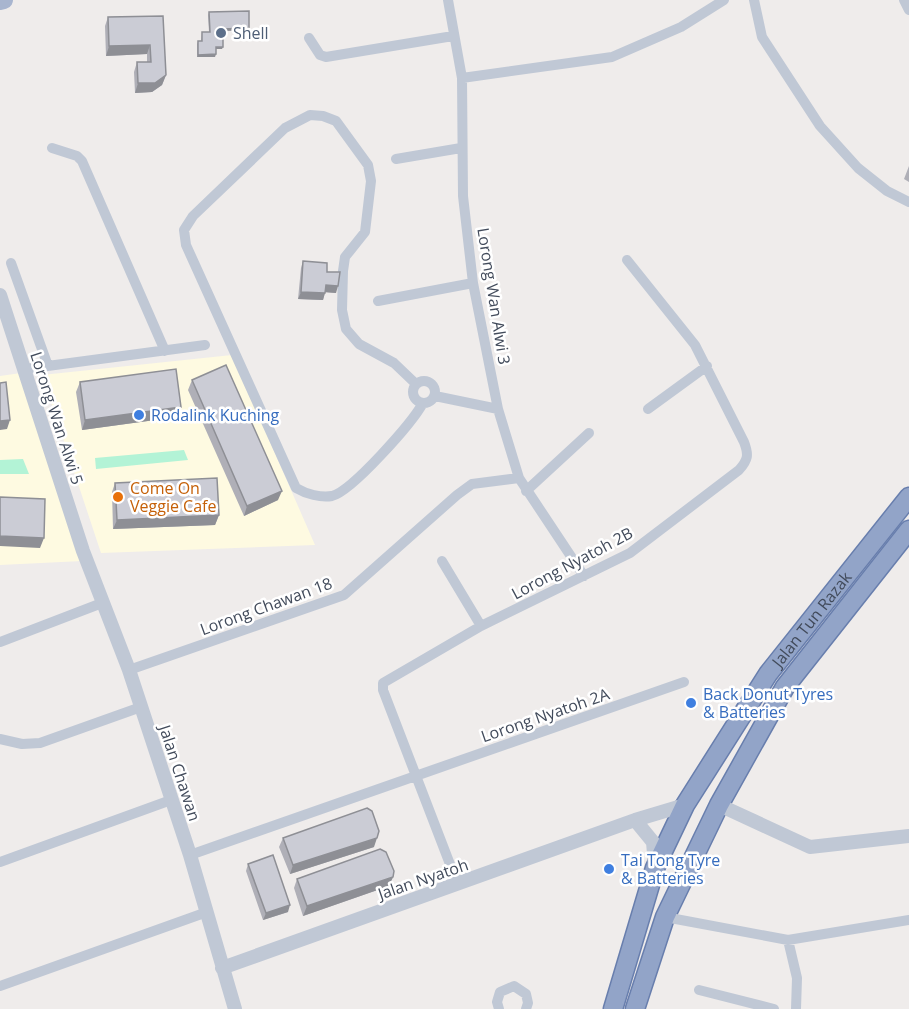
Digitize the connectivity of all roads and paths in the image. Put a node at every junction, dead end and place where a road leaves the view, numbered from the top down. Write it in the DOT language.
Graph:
graph roads {
  1 [pos="4,0"];
  2 [pos="448,0"];
  3 [pos="724,0"];
  4 [pos="754,0"];
  5 [pos="904,0"];
  6 [pos="0,1"];
  7 [pos="909,10"];
  8 [pos="453,36"];
  9 [pos="309,38"];
  10 [pos="462,78"];
  11 [pos="52,148"];
  12 [pos="461,148"];
  13 [pos="396,159"];
  14 [pos="909,202"];
  15 [pos="627,260"];
  16 [pos="11,263"];
  17 [pos="473,283"];
  18 [pos="0,295"];
  19 [pos="378,301"];
  20 [pos="204,345"];
  21 [pos="165,351"];
  22 [pos="48,366"];
  23 [pos="707,366"];
  24 [pos="25,369"];
  25 [pos="416,384"];
  26 [pos="435,396"];
  27 [pos="423,403"];
  28 [pos="498,409"];
  29 [pos="648,409"];
  30 [pos="590,433"];
  31 [pos="519,478"];
  32 [pos="526,491"];
  33 [pos="909,497"];
  34 [pos="909,530"];
  35 [pos="83,551"];
  36 [pos="442,561"];
  37 [pos="584,576"];
  38 [pos="102,603"];
  39 [pos="481,626"];
  40 [pos="0,642"];
  41 [pos="129,670"];
  42 [pos="684,682"];
  43 [pos="141,707"];
  44 [pos="0,739"];
  45 [pos="416,776"];
  46 [pos="171,800"];
  47 [pos="685,805"];
  48 [pos="718,805"];
  49 [pos="635,820"];
  50 [pos="909,836"];
  51 [pos="190,855"];
  52 [pos="0,862"];
  53 [pos="655,868"];
  54 [pos="458,885"];
  55 [pos="207,912"];
  56 [pos="665,917"];
  57 [pos="909,920"];
  58 [pos="788,940"];
  59 [pos="222,968"];
  60 [pos="0,986"];
  61 [pos="699,990"];
  62 [pos="235,1009"];
  63 [pos="499,1009"];
  64 [pos="526,1009"];
  65 [pos="613,1009"];
  66 [pos="635,1009"];
  67 [pos="774,1009"];
  68 [pos="796,1009"];
  1 -- 6 [label="main road"];
  2 -- 8 [label="street, Lorong Wan Alwi 3"];
  3 -- 10 [label="street"];
  4 -- 14 [label="street"];
  5 -- 7 [label="street"];
  8 -- 9 [label="street"];
  8 -- 10 [label="street, Lorong Wan Alwi 3"];
  10 -- 12 [label="street, Lorong Wan Alwi 3"];
  11 -- 21 [label="street"];
  12 -- 13 [label="street"];
  12 -- 17 [label="street, Lorong Wan Alwi 3"];
  15 -- 23 [label="street"];
  16 -- 22 [label="street"];
  17 -- 19 [label="street"];
  17 -- 28 [label="street, Lorong Wan Alwi 3"];
  18 -- 24 [label="street, Lorong Wan Alwi 5"];
  20 -- 21 [label="street"];
  21 -- 22 [label="street"];
  22 -- 24 [label="street"];
  23 -- 29 [label="street"];
  23 -- 37 [label="street, Lorong Nyatoh 2B"];
  24 -- 35 [label="street, Lorong Wan Alwi 5"];
  25 -- 26 [label="street"];
  25 -- 27 [label="street"];
  25 -- 27 [label="street"];
  26 -- 27 [label="street"];
  26 -- 28 [label="street"];
  28 -- 31 [label="street, Lorong Wan Alwi 3"];
  30 -- 32 [label="street"];
  31 -- 32 [label="street, Lorong Wan Alwi 3"];
  31 -- 41 [label="street, Lorong Chawan 18"];
  32 -- 37 [label="street, Lorong Wan Alwi 3"];
  33 -- 47 [label="highway, Jalan Tun Razak"];
  34 -- 48 [label="highway, Jalan Tun Razak"];
  35 -- 38 [label="street, Jalan Chawan"];
  36 -- 39 [label="street"];
  37 -- 39 [label="street, Lorong Nyatoh 2B"];
  38 -- 40 [label="street"];
  38 -- 41 [label="street, Jalan Chawan"];
  39 -- 45 [label="street, Lorong Nyatoh 2B"];
  41 -- 43 [label="street, Jalan Chawan"];
  42 -- 45 [label="street, Lorong Nyatoh 2A"];
  43 -- 44 [label="street"];
  43 -- 46 [label="street, Jalan Chawan"];
  45 -- 51 [label="street, Lorong Nyatoh 2A"];
  45 -- 54 [label="street"];
  46 -- 51 [label="street, Jalan Chawan"];
  46 -- 52 [label="street"];
  47 -- 49 [label="street, Jalan Nyatoh"];
  47 -- 53 [label="highway, Jalan Tun Razak"];
  48 -- 50 [label="street"];
  48 -- 56 [label="highway, Jalan Tun Razak"];
  49 -- 53 [label="street"];
  49 -- 54 [label="street, Jalan Nyatoh"];
  51 -- 55 [label="street, Jalan Chawan"];
  53 -- 65 [label="highway, Jalan Tun Razak"];
  54 -- 59 [label="street, Jalan Nyatoh"];
  55 -- 59 [label="street, Jalan Chawan"];
  55 -- 60 [label="street"];
  56 -- 58 [label="street"];
  56 -- 66 [label="highway, Jalan Tun Razak"];
  57 -- 58 [label="street"];
  58 -- 68 [label="street"];
  59 -- 62 [label="street, Jalan Chawan"];
  61 -- 67 [label="street"];
  63 -- 64 [label="street"];
}
